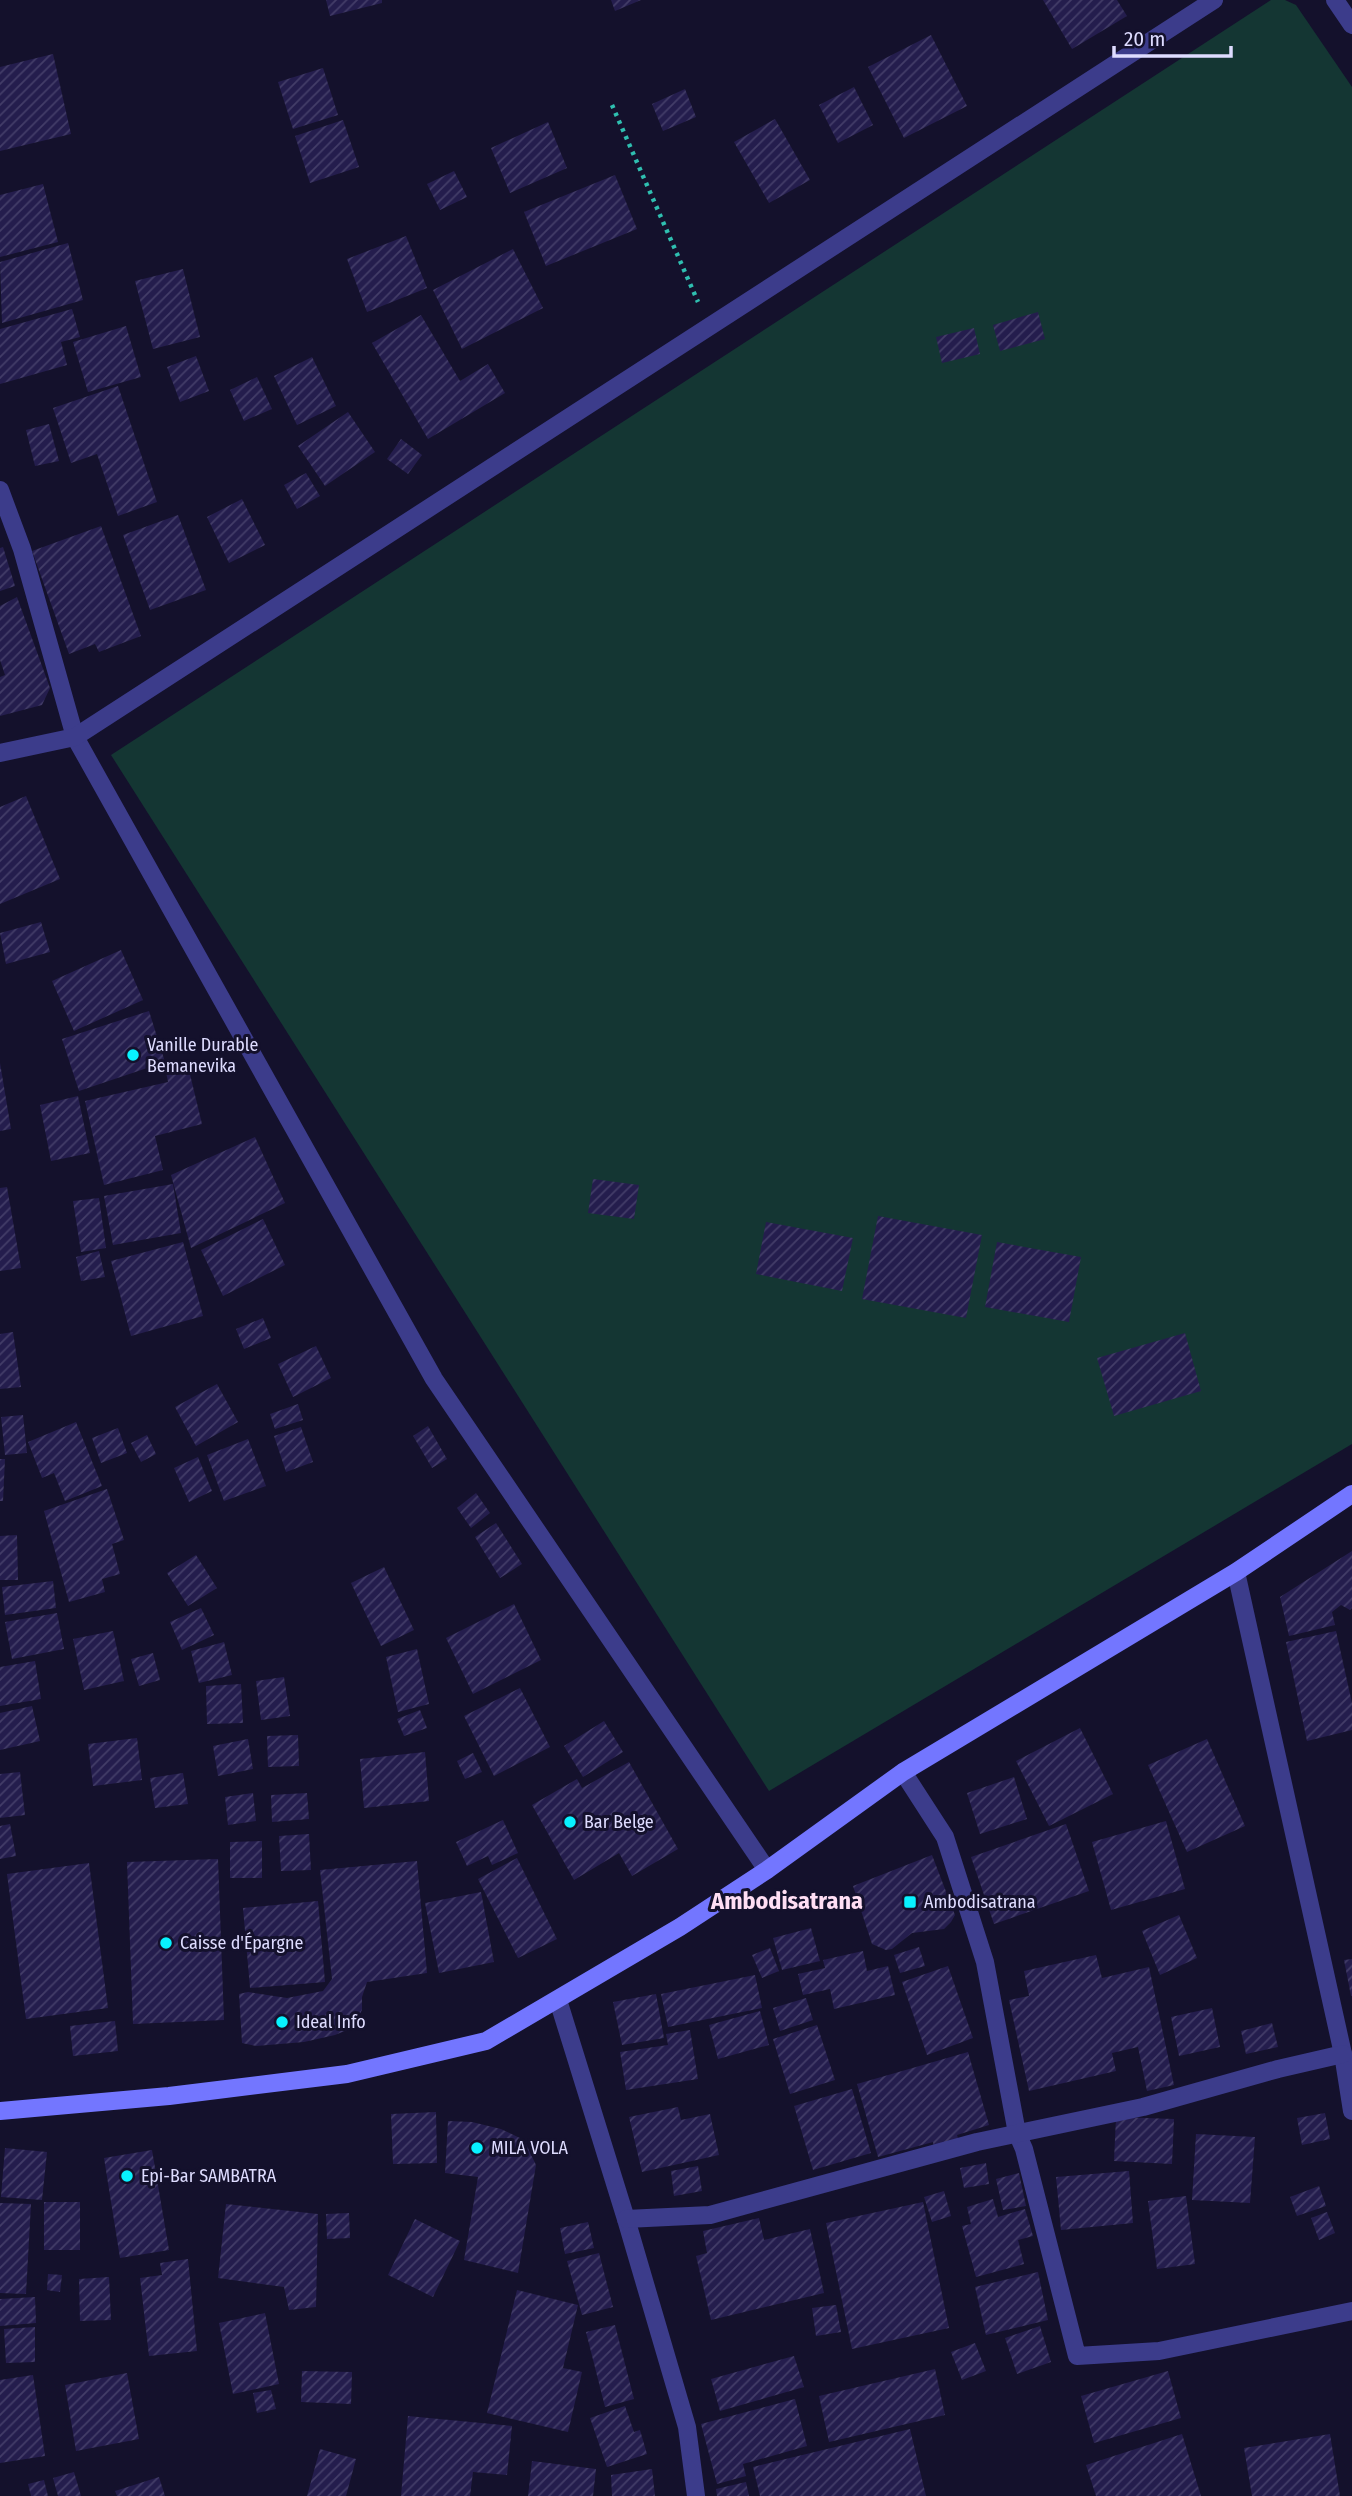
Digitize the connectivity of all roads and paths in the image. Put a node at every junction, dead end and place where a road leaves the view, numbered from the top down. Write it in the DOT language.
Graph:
graph roads {
  1 [pos="1214,0"];
  2 [pos="1335,0"];
  3 [pos="1352,25"];
  4 [pos="612,106"];
  5 [pos="710,328"];
  6 [pos="0,490"];
  7 [pos="75,737"];
  8 [pos="0,754"];
  9 [pos="1352,1494"];
  10 [pos="1237,1572"];
  11 [pos="903,1772"];
  12 [pos="767,1870"];
  13 [pos="558,2000"];
  14 [pos="1343,2054"];
  15 [pos="1352,2110"];
  16 [pos="0,2111"];
  17 [pos="1017,2133"];
  18 [pos="626,2219"];
  19 [pos="1352,2311"];
  20 [pos="696,2496"];
  1 -- 5 [label="street"];
  2 -- 3 [label="street"];
  4 -- 5 [label="path"];
  5 -- 7 [label="street"];
  6 -- 7 [label="street"];
  7 -- 8 [label="street"];
  7 -- 12 [label="street"];
  9 -- 10 [label="main road"];
  10 -- 11 [label="main road"];
  10 -- 14 [label="street"];
  11 -- 12 [label="main road"];
  11 -- 17 [label="street"];
  12 -- 13 [label="main road"];
  13 -- 16 [label="main road"];
  13 -- 18 [label="street"];
  14 -- 15 [label="street"];
  14 -- 17 [label="street"];
  17 -- 18 [label="street"];
  17 -- 19 [label="street"];
  18 -- 20 [label="street"];
}
